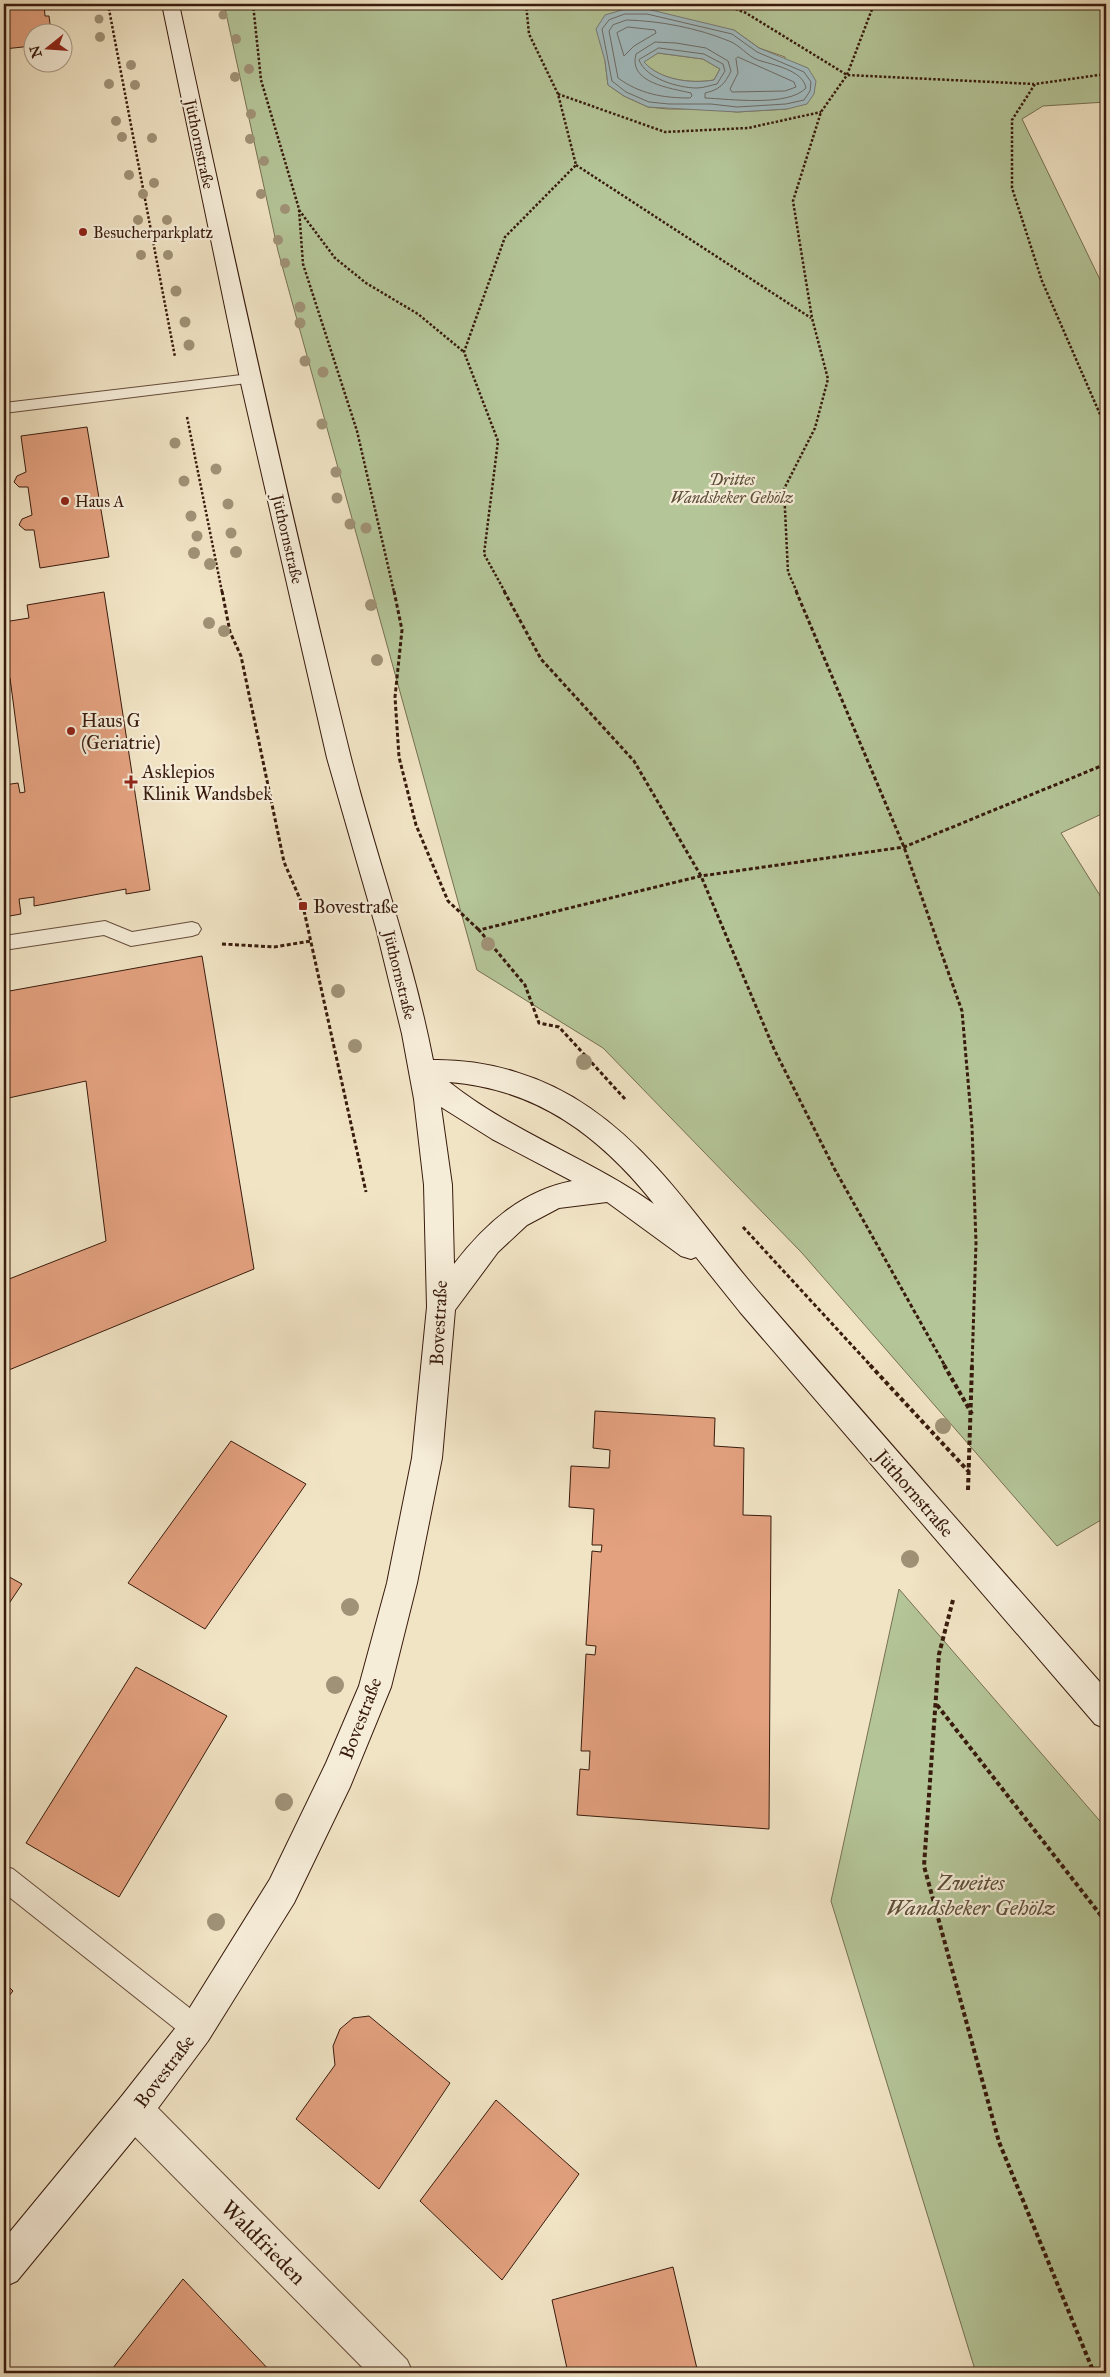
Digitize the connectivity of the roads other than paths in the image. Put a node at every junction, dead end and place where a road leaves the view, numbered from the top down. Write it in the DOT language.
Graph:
graph roads {
  1 [pos="170,4"];
  2 [pos="250,379"];
  3 [pos="4,408"];
  4 [pos="192,929"];
  5 [pos="4,943"];
  6 [pos="422,1071"];
  7 [pos="609,1190"];
  8 [pos="723,1273"];
  9 [pos="441,1307"];
  10 [pos="1106,1713"];
  11 [pos="4,1878"];
  12 [pos="196,2029"];
  13 [pos="134,2110"];
  14 [pos="4,2268"];
  15 [pos="394,2373"];
  1 -- 2 [label="main road, Jüthornstraße"];
  2 -- 3 [label="lane"];
  2 -- 6 [label="main road, Jüthornstraße"];
  4 -- 5 [label="lane"];
  6 -- 7 [label="main road, Jüthornstraße"];
  6 -- 8 [label="main road, Jüthornstraße"];
  6 -- 9 [label="main road, Bovestraße"];
  7 -- 8 [label="main road, Jüthornstraße"];
  7 -- 9 [label="main road"];
  8 -- 10 [label="main road, Jüthornstraße"];
  9 -- 12 [label="main road, Bovestraße"];
  11 -- 12 [label="lane"];
  12 -- 13 [label="main road, Bovestraße"];
  13 -- 14 [label="main road, Bovestraße"];
  13 -- 15 [label="main road, Waldfrieden"];
}
